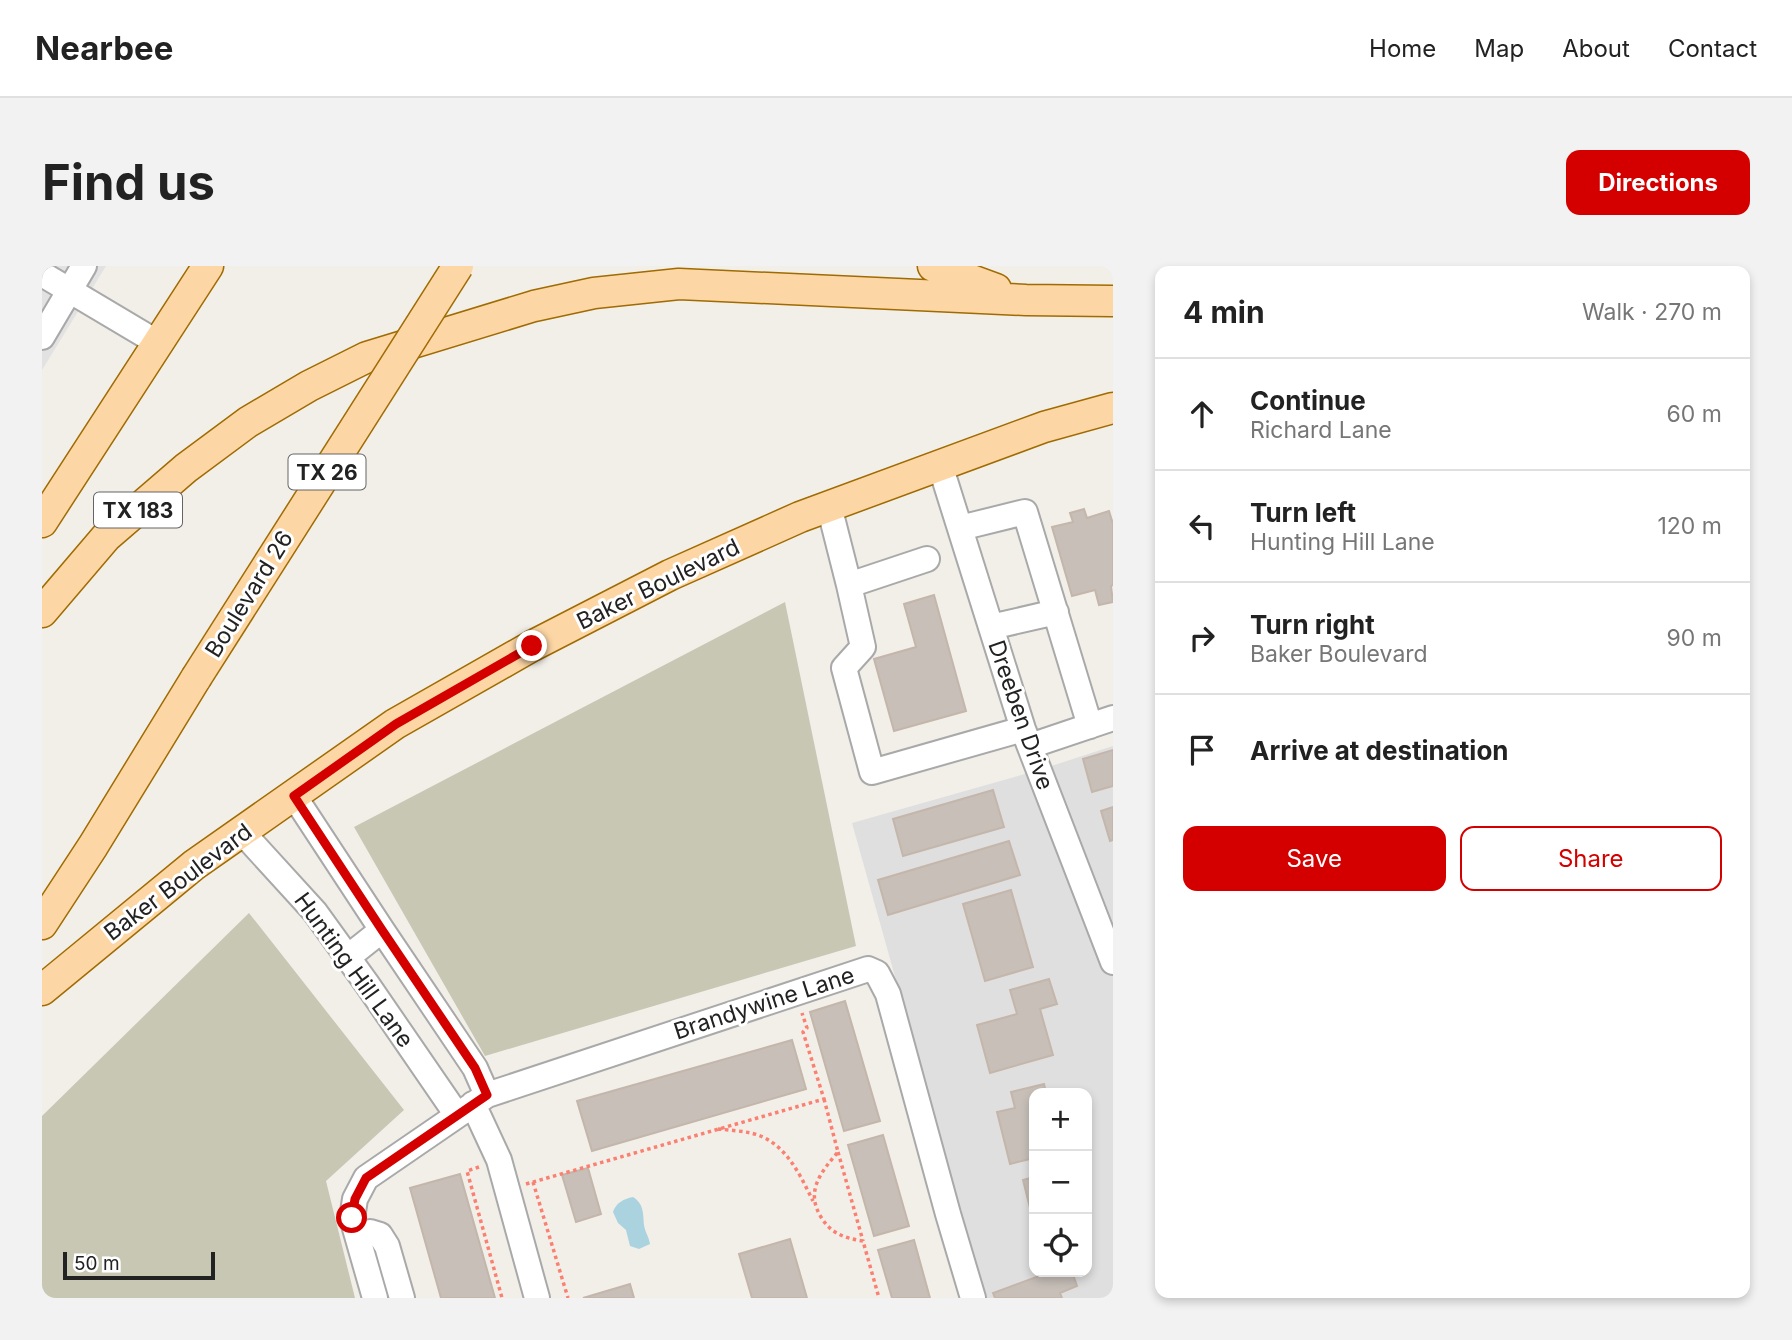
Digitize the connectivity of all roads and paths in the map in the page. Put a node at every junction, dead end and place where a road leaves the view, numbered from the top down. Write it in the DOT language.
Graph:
graph roads {
  1 [pos="84,266"];
  2 [pos="208,266"];
  3 [pos="458,266"];
  4 [pos="933,266"];
  5 [pos="42,274"];
  6 [pos="69,290"];
  7 [pos="1026,300"];
  8 [pos="1113,301"];
  9 [pos="42,337"];
  10 [pos="158,343"];
  11 [pos="1113,408"];
  12 [pos="940,465"];
  13 [pos="829,506"];
  14 [pos="42,522"];
  15 [pos="960,528"];
  16 [pos="927,559"];
  17 [pos="849,585"];
  18 [pos="42,612"];
  19 [pos="1056,612"];
  20 [pos="991,627"];
  21 [pos="1102,722"];
  22 [pos="1026,738"];
  23 [pos="294,796"];
  24 [pos="242,832"];
  25 [pos="42,924"];
  26 [pos="382,930"];
  27 [pos="348,957"];
  28 [pos="1113,962"];
  29 [pos="42,990"];
  30 [pos="795,993"];
  31 [pos="824,1099"];
  32 [pos="472,1105"];
  33 [pos="716,1129"];
  34 [pos="838,1152"];
  35 [pos="499,1160"];
  36 [pos="533,1182"];
  37 [pos="508,1190"];
  38 [pos="814,1202"];
  39 [pos="358,1236"];
  40 [pos="863,1241"];
  41 [pos="375,1298"];
  42 [pos="402,1298"];
  43 [pos="502,1298"];
  44 [pos="537,1298"];
  45 [pos="568,1298"];
  46 [pos="880,1298"];
  47 [pos="973,1298"];
  1 -- 6 [label="street"];
  2 -- 10 [label="main road"];
  3 -- 25 [label="main road, Boulevard 26 / TX 26, bridge"];
  4 -- 7 [label="main road"];
  5 -- 6 [label="street"];
  6 -- 9 [label="street"];
  6 -- 10 [label="street"];
  7 -- 8 [label="main road, TX 183"];
  7 -- 18 [label="main road, TX 183"];
  10 -- 14 [label="main road"];
  11 -- 12 [label="main road, Baker Boulevard"];
  12 -- 13 [label="main road, Baker Boulevard"];
  12 -- 15 [label="street, Dreeben Drive"];
  13 -- 17 [label="street"];
  13 -- 23 [label="main road, Baker Boulevard"];
  15 -- 19 [label="street"];
  15 -- 20 [label="street, Dreeben Drive"];
  16 -- 17 [label="street"];
  17 -- 22 [label="street"];
  19 -- 20 [label="street"];
  19 -- 21 [label="street"];
  20 -- 22 [label="street, Dreeben Drive"];
  21 -- 22 [label="street"];
  22 -- 28 [label="street, Dreeben Drive"];
  23 -- 24 [label="main road, Baker Boulevard"];
  23 -- 26 [label="street, Hunting Hill Lane"];
  24 -- 27 [label="street, Hunting Hill Lane"];
  24 -- 29 [label="main road, Baker Boulevard"];
  26 -- 27 [label="street"];
  26 -- 32 [label="street, Hunting Hill Lane"];
  27 -- 32 [label="street, Hunting Hill Lane"];
  30 -- 31 [label="path"];
  30 -- 32 [label="street, Brandywine Lane"];
  30 -- 47 [label="street, Brandywine Lane"];
  31 -- 33 [label="path"];
  31 -- 34 [label="path"];
  32 -- 35 [label="street"];
  32 -- 39 [label="street, Brandywine Lane"];
  33 -- 36 [label="path"];
  33 -- 38 [label="path"];
  34 -- 38 [label="path"];
  34 -- 40 [label="path"];
  35 -- 37 [label="street"];
  35 -- 43 [label="path"];
  36 -- 37 [label="path"];
  36 -- 45 [label="path"];
  37 -- 44 [label="street"];
  38 -- 40 [label="path"];
  39 -- 41 [label="street, Brandywine Lane"];
  39 -- 42 [label="street"];
  40 -- 46 [label="path"];
}
